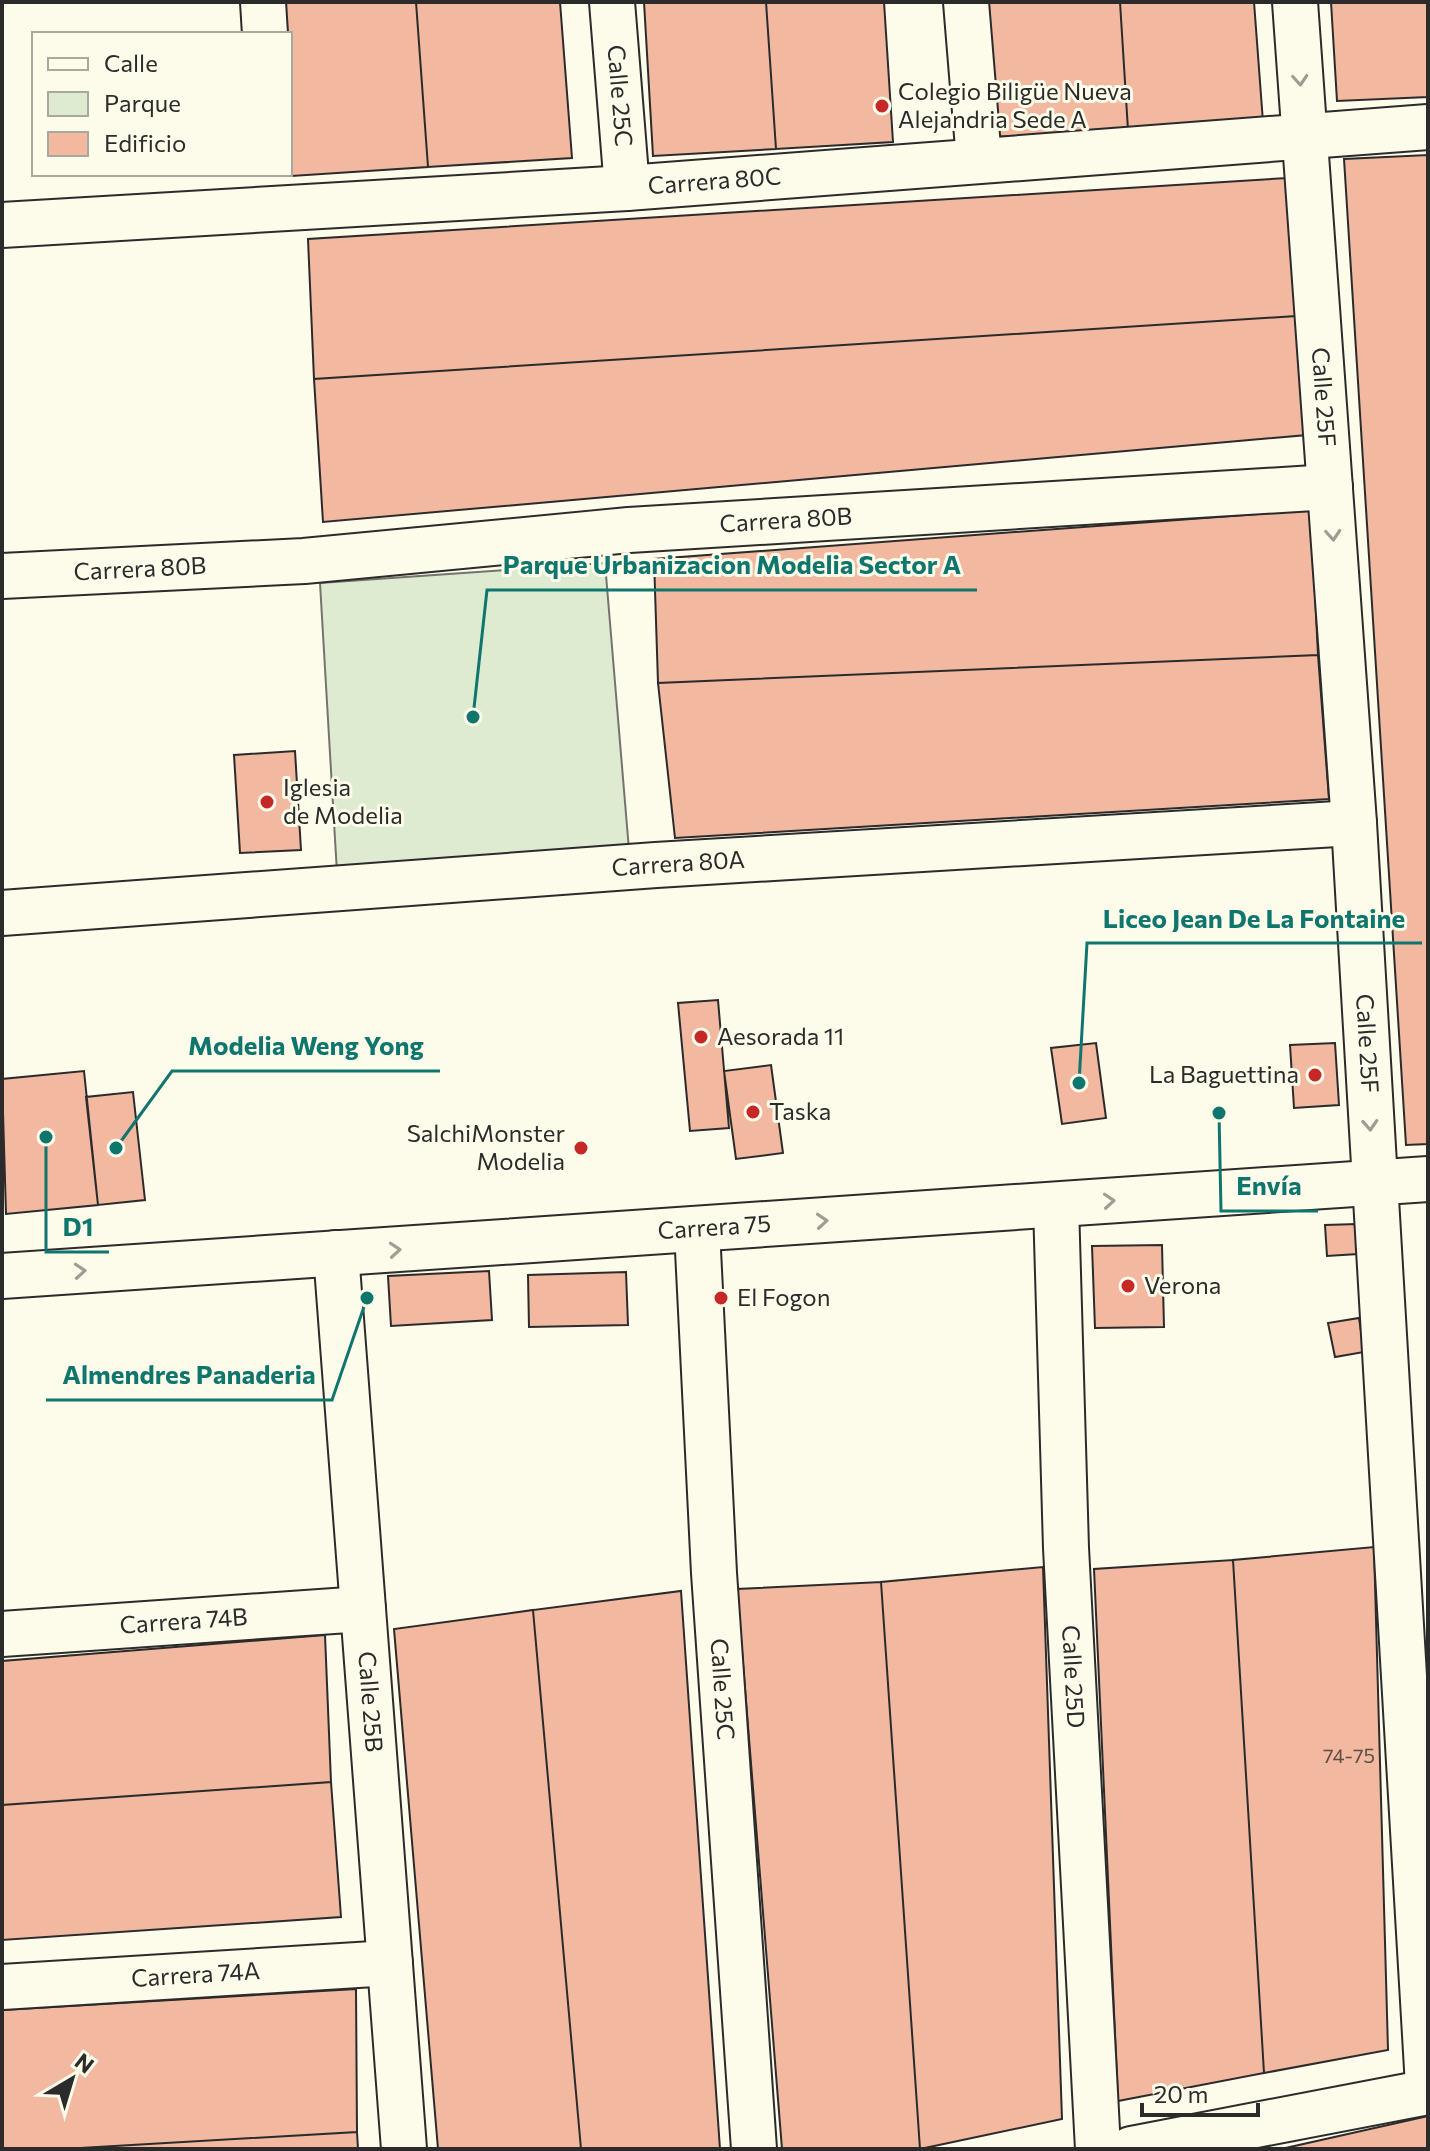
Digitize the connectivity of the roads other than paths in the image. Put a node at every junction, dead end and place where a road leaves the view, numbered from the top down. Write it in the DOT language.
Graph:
graph roads {
  1 [pos="263,2"];
  2 [pos="612,2"];
  3 [pos="966,2"];
  4 [pos="1295,2"];
  5 [pos="265,32"];
  6 [pos="1428,127"];
  7 [pos="1304,134"];
  8 [pos="979,160"];
  9 [pos="627,188"];
  10 [pos="276,190"];
  11 [pos="2,225"];
  12 [pos="1330,487"];
  13 [pos="2,576"];
  14 [pos="1354,823"];
  15 [pos="2,913"];
  16 [pos="1428,1179"];
  17 [pos="1373,1183"];
  18 [pos="1056,1205"];
  19 [pos="697,1230"];
  20 [pos="336,1253"];
  21 [pos="2,1276"];
  22 [pos="363,1609"];
  23 [pos="2,1634"];
  24 [pos="390,1963"];
  25 [pos="2,1987"];
  26 [pos="1428,2089"];
  27 [pos="404,2149"];
  28 [pos="754,2149"];
  29 [pos="1098,2149"];
  30 [pos="1131,2149"];
  1 -- 5 [label="street"];
  2 -- 9 [label="street, Calle 25C"];
  3 -- 8 [label="street"];
  4 -- 7 [label="street, Calle 25F, one-way"];
  6 -- 7 [label="street, Carrera 80C"];
  7 -- 8 [label="street, Carrera 80C"];
  7 -- 12 [label="street, Calle 25F"];
  8 -- 9 [label="street, Carrera 80C"];
  9 -- 10 [label="street, Carrera 80C"];
  10 -- 11 [label="street, Carrera 80C"];
  12 -- 13 [label="street, Carrera 80B"];
  12 -- 14 [label="street, Calle 25F, one-way"];
  14 -- 15 [label="street, Carrera 80A"];
  14 -- 17 [label="street, Calle 25F, one-way"];
  16 -- 17 [label="street, Carrera 75"];
  18 -- 17 [label="street, Carrera 75, one-way"];
  17 -- 26 [label="street, Calle 25F"];
  19 -- 18 [label="street, Carrera 75, one-way"];
  18 -- 29 [label="street, Calle 25D"];
  20 -- 19 [label="street, Carrera 75, one-way"];
  19 -- 28 [label="street, Calle 25C"];
  21 -- 20 [label="street, Carrera 75, one-way"];
  20 -- 22 [label="street, Calle 25B"];
  22 -- 23 [label="street, Carrera 74B"];
  22 -- 24 [label="street, Calle 25B"];
  24 -- 25 [label="street, Carrera 74A"];
  24 -- 27 [label="street, Calle 25B"];
  26 -- 30 [label="street"];
}
